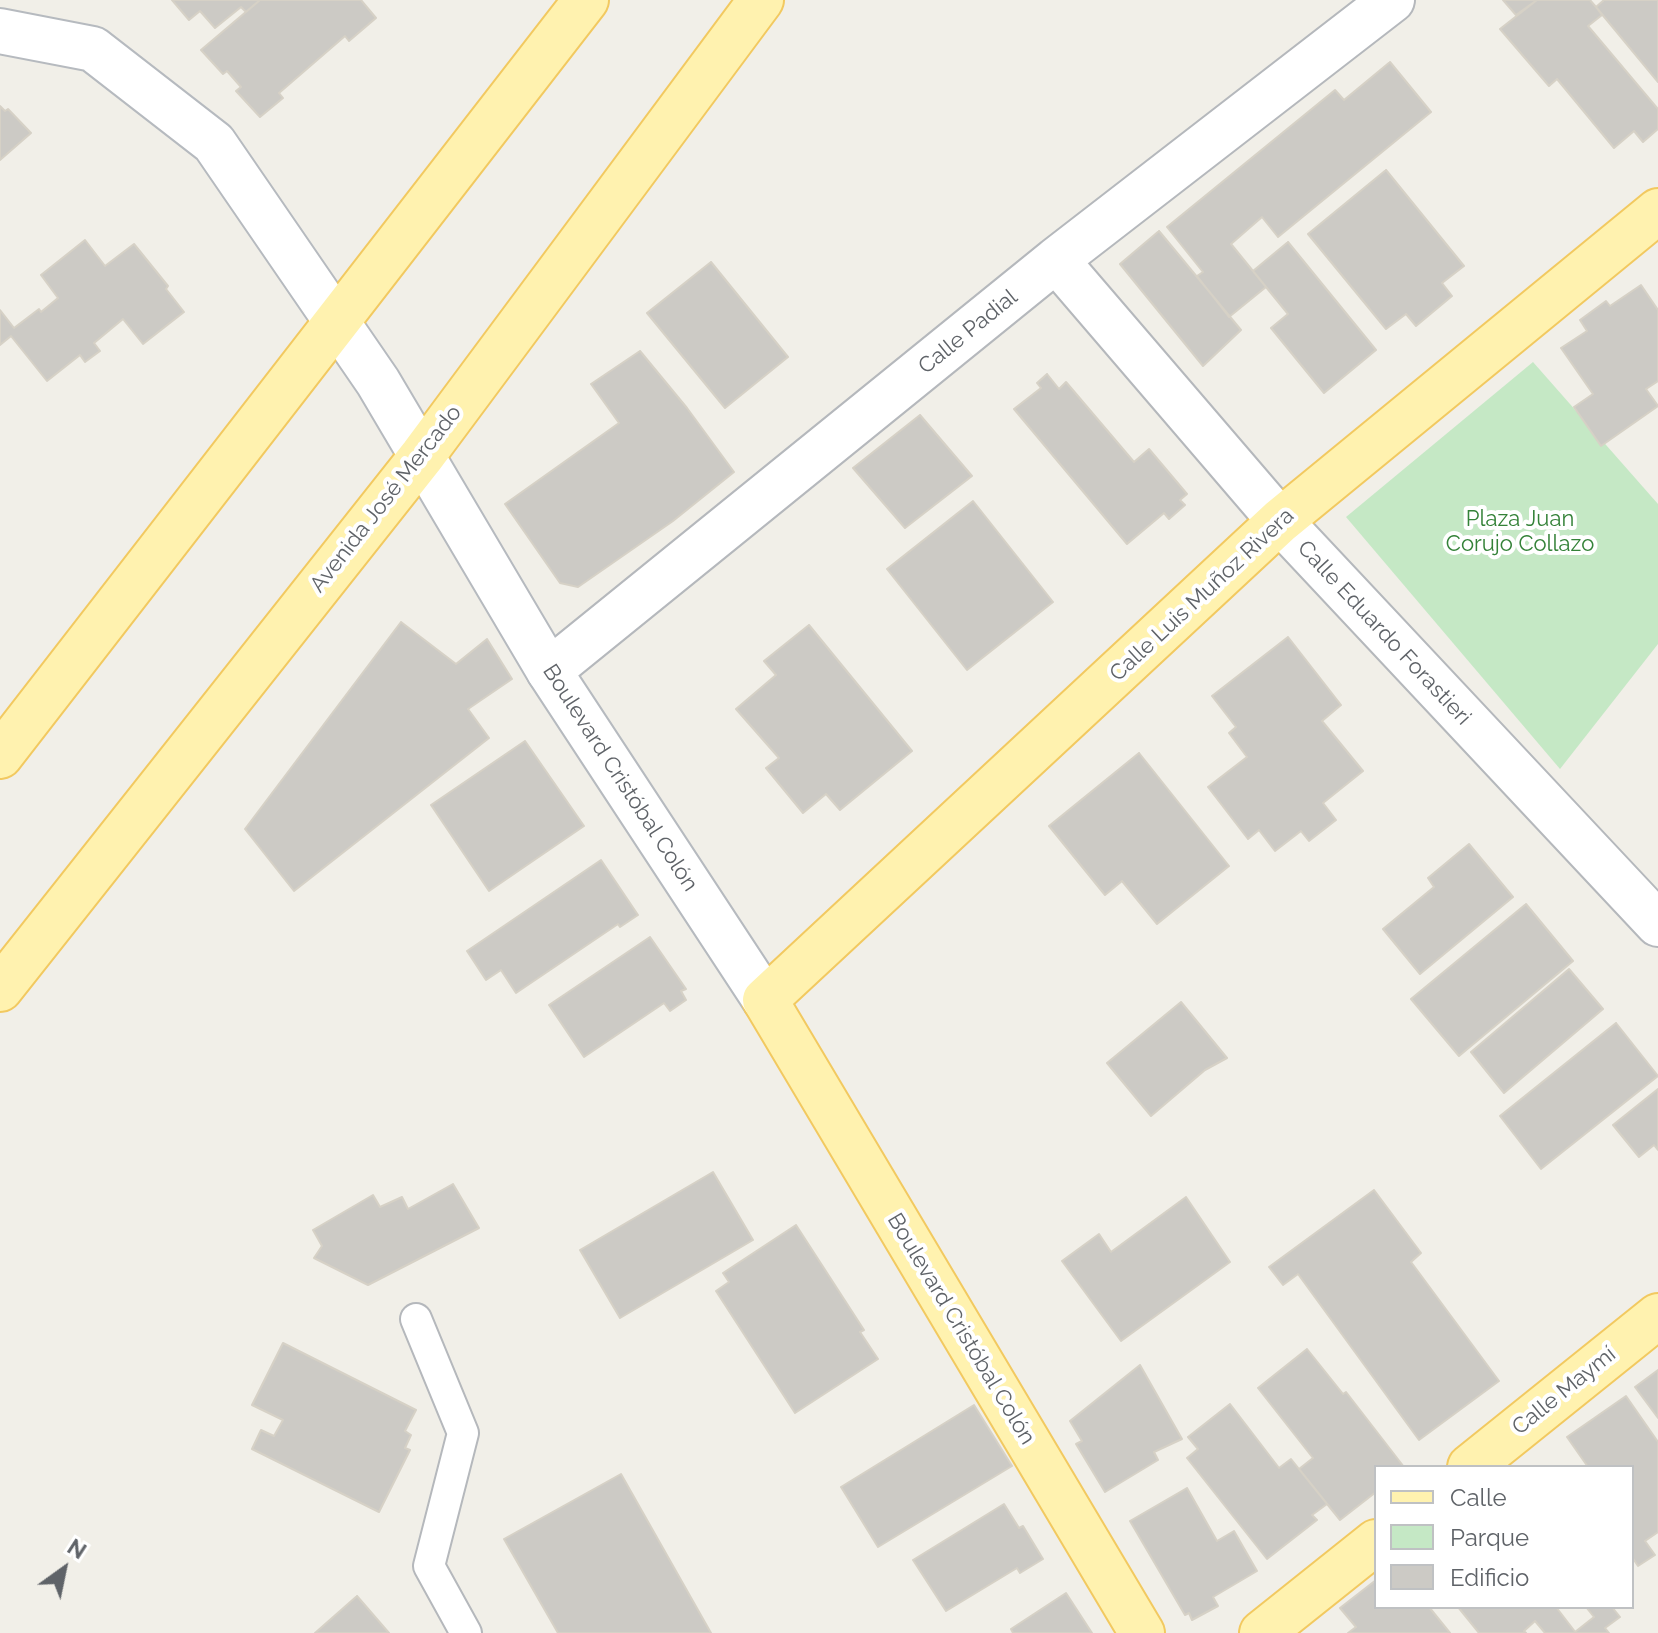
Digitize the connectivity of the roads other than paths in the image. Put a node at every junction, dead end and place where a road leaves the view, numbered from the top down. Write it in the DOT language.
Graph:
graph roads {
  1 [pos="586,0"];
  2 [pos="761,0"];
  3 [pos="1392,0"];
  4 [pos="0,31"];
  5 [pos="1658,211"];
  6 [pos="1056,260"];
  7 [pos="336,321"];
  8 [pos="422,456"];
  9 [pos="1280,521"];
  10 [pos="549,671"];
  11 [pos="0,756"];
  12 [pos="1658,924"];
  13 [pos="0,989"];
  14 [pos="765,1000"];
  15 [pos="1658,1316"];
  16 [pos="416,1319"];
  17 [pos="1472,1465"];
  18 [pos="1374,1544"];
  19 [pos="466,1633"];
  20 [pos="1142,1633"];
  21 [pos="1262,1633"];
  1 -- 7 [label="main road"];
  2 -- 8 [label="main road, Avenida José Mercado"];
  3 -- 6 [label="street, Calle Padial"];
  4 -- 7 [label="street, Boulevard Cristóbal Colón"];
  5 -- 9 [label="main road, Calle Luis Muñoz Rivera"];
  6 -- 9 [label="street, Calle Eduardo Forastieri"];
  6 -- 10 [label="street, Calle Padial"];
  7 -- 8 [label="street, Boulevard Cristóbal Colón"];
  7 -- 11 [label="main road"];
  8 -- 10 [label="street, Boulevard Cristóbal Colón"];
  8 -- 13 [label="main road, Avenida José Mercado"];
  9 -- 12 [label="street, Calle Eduardo Forastieri"];
  9 -- 14 [label="main road, Calle Luis Muñoz Rivera"];
  10 -- 14 [label="street, Boulevard Cristóbal Colón"];
  14 -- 20 [label="main road, Boulevard Cristóbal Colón"];
  15 -- 17 [label="main road, Calle Maymí"];
  16 -- 19 [label="lane"];
  18 -- 21 [label="main road"];
}
